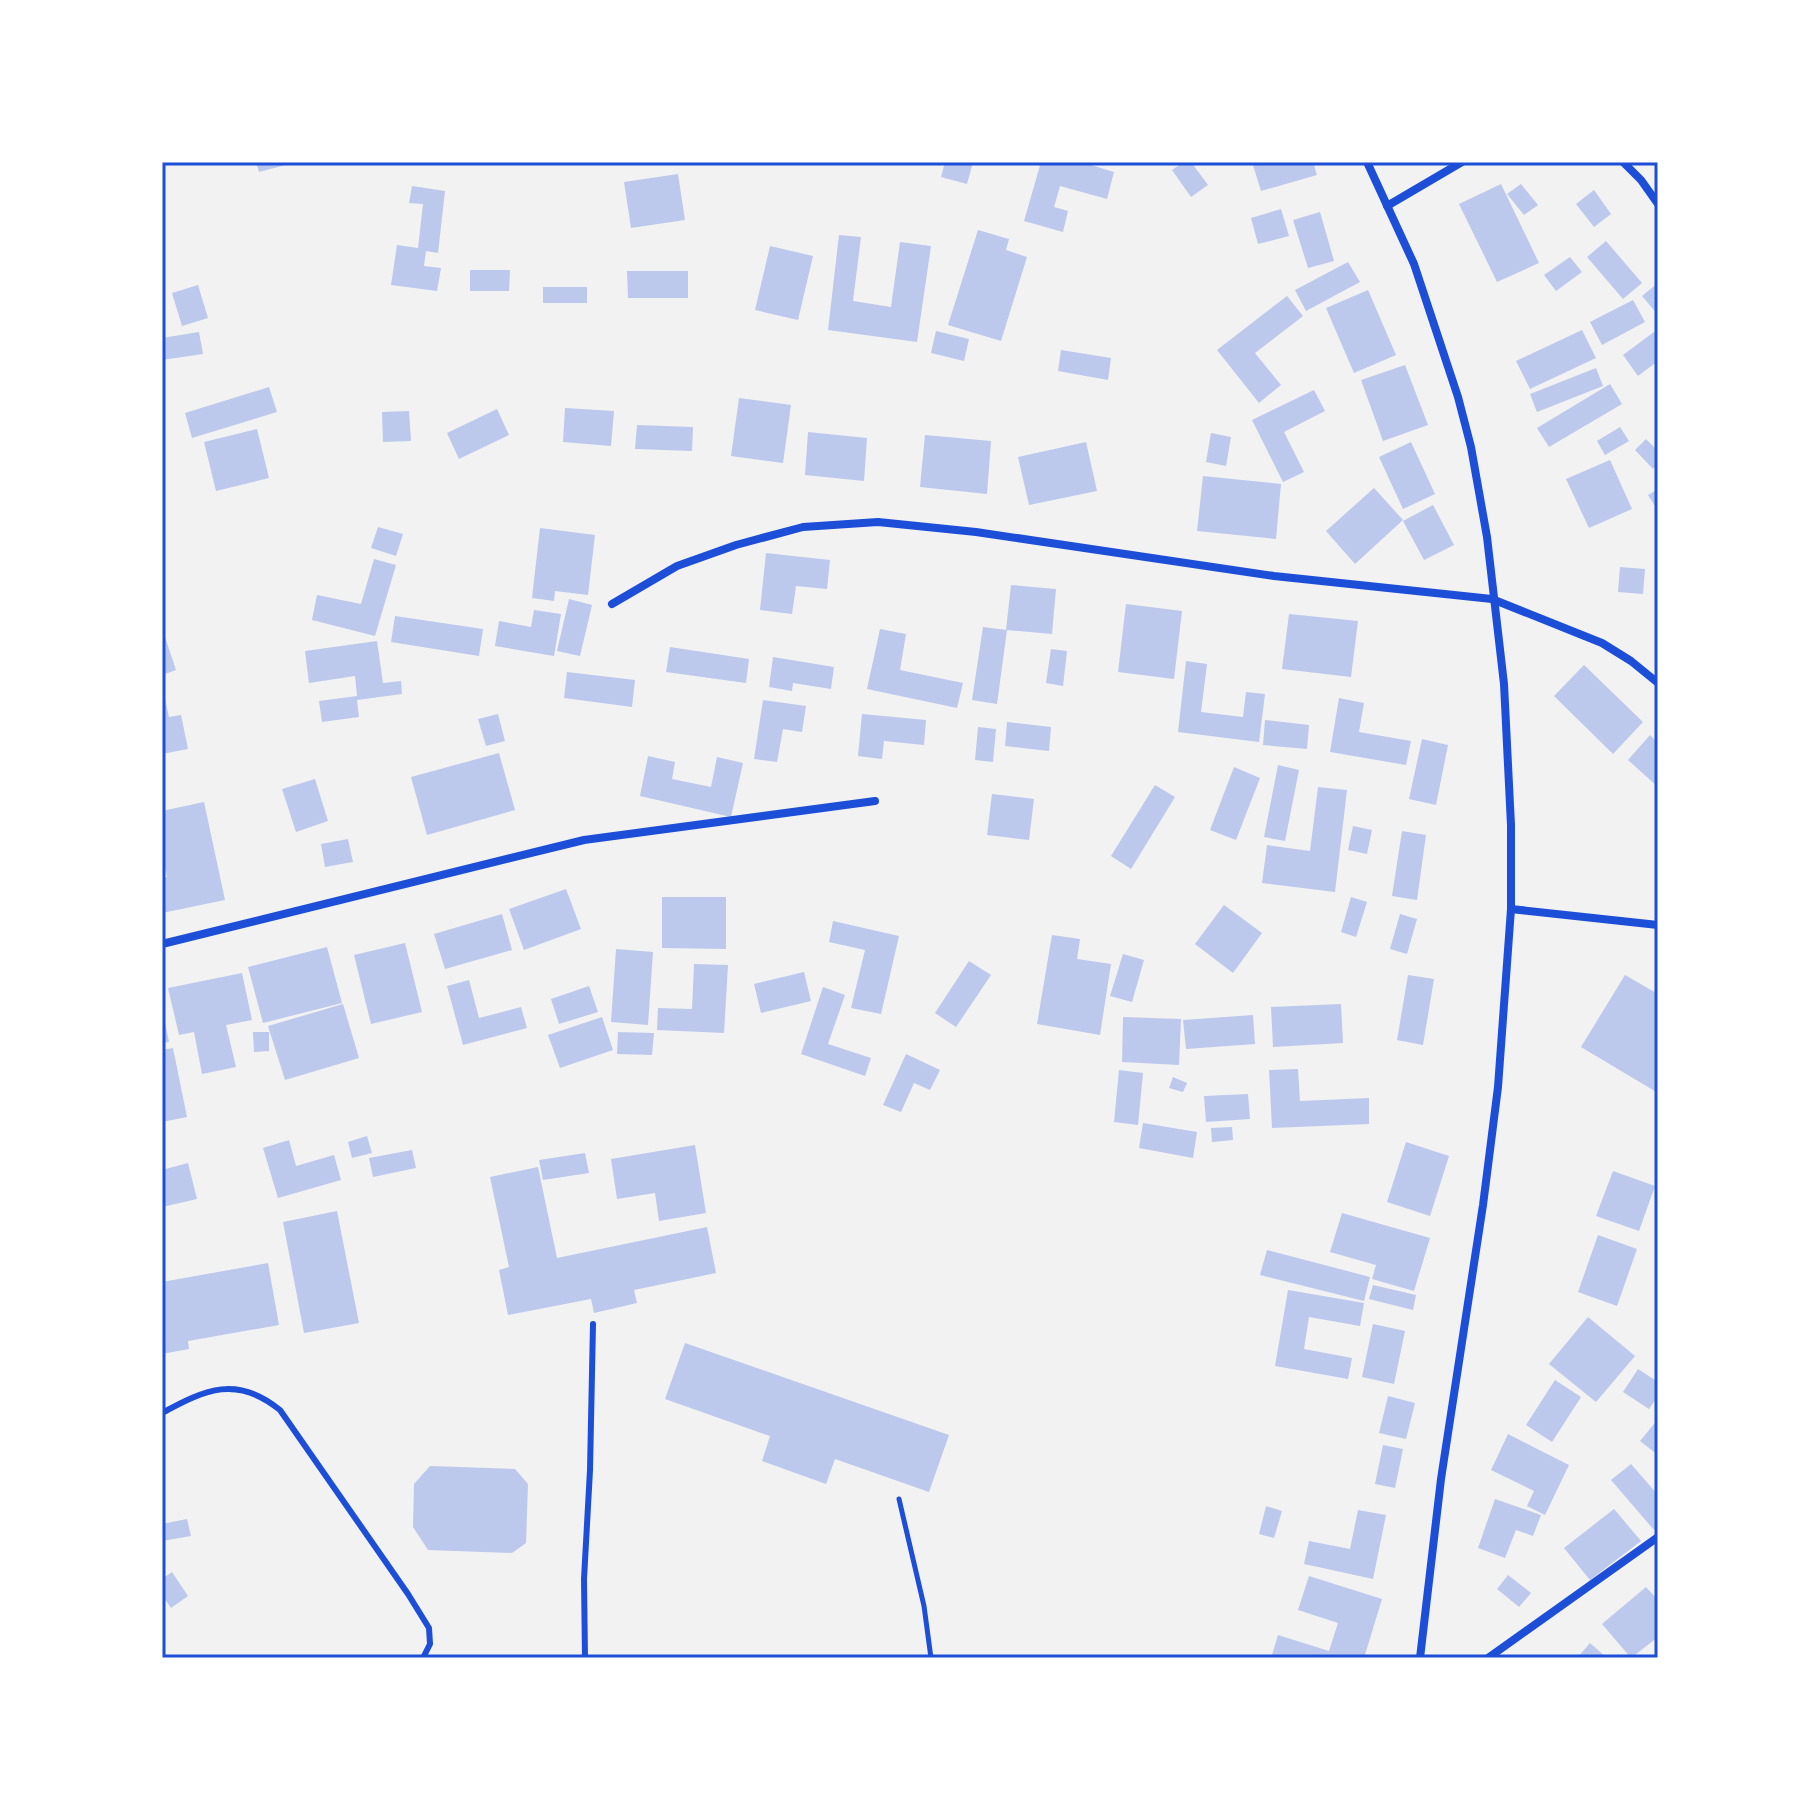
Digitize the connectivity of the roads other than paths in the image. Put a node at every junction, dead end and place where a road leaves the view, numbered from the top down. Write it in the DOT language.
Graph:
graph roads {
  1 [pos="1367,162"];
  2 [pos="1462,162"];
  3 [pos="1623,162"];
  4 [pos="1658,204"];
  5 [pos="1387,206"];
  6 [pos="1492,599"];
  7 [pos="612,604"];
  8 [pos="1658,683"];
  9 [pos="875,801"];
  10 [pos="1511,909"];
  11 [pos="1658,925"];
  12 [pos="162,944"];
  13 [pos="593,1324"];
  14 [pos="162,1413"];
  15 [pos="1658,1537"];
  16 [pos="423,1658"];
  17 [pos="585,1658"];
  18 [pos="1420,1658"];
  19 [pos="1488,1658"];
  1 -- 5 [label="street"];
  2 -- 5 [label="street"];
  3 -- 4 [label="street"];
  5 -- 6 [label="street"];
  6 -- 7 [label="street"];
  6 -- 8 [label="street"];
  6 -- 10 [label="street"];
  9 -- 12 [label="street"];
  10 -- 11 [label="street"];
  10 -- 18 [label="street"];
  13 -- 17 [label="lane"];
  14 -- 16 [label="lane"];
  15 -- 19 [label="street"];
}
